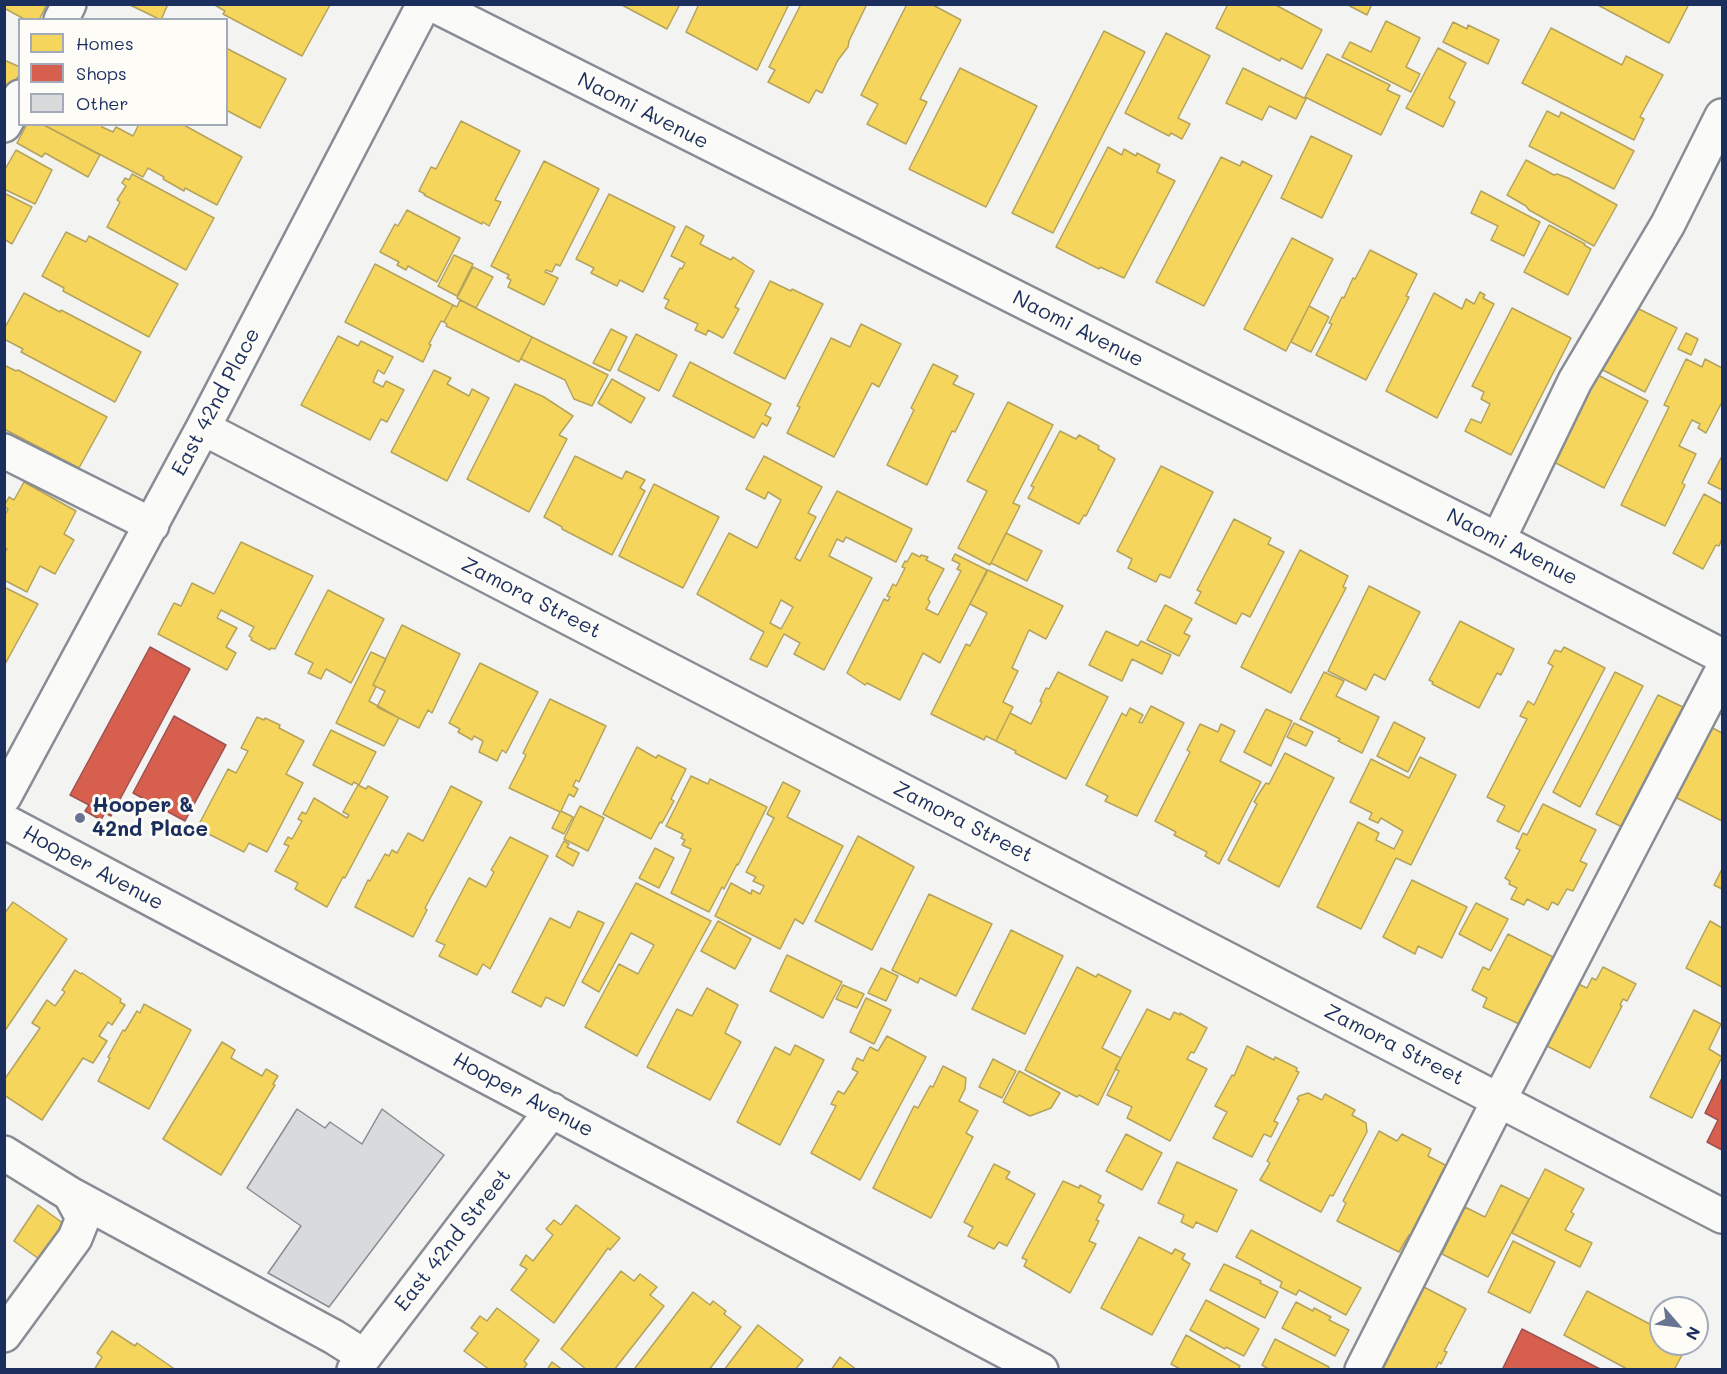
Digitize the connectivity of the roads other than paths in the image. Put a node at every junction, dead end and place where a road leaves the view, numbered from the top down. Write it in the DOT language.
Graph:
graph roads {
  1 [pos="69,4"];
  2 [pos="424,4"];
  3 [pos="432,4"];
  4 [pos="62,18"];
  5 [pos="18,100"];
  6 [pos="1722,116"];
  7 [pos="4,125"];
  8 [pos="203,428"];
  9 [pos="4,451"];
  10 [pos="152,525"];
  11 [pos="1498,540"];
  12 [pos="1722,656"];
  13 [pos="1722,671"];
  14 [pos="4,797"];
  15 [pos="4,821"];
  16 [pos="1499,1100"];
  17 [pos="552,1110"];
  18 [pos="4,1153"];
  19 [pos="70,1194"];
  20 [pos="1722,1216"];
  21 [pos="4,1335"];
  22 [pos="362,1364"];
  23 [pos="1041,1370"];
  24 [pos="1362,1370"];
  1 -- 4 [label="street"];
  2 -- 8 [label="street, East 42nd Place"];
  3 -- 11 [label="street, Naomi Avenue"];
  5 -- 7 [label="street"];
  6 -- 11 [label="street"];
  8 -- 10 [label="street, East 42nd Place"];
  8 -- 16 [label="street, Zamora Street"];
  9 -- 10 [label="street"];
  10 -- 14 [label="street, East 42nd Place"];
  11 -- 12 [label="street, Naomi Avenue"];
  13 -- 16 [label="street"];
  15 -- 17 [label="street, Hooper Avenue"];
  16 -- 20 [label="street, Zamora Street"];
  16 -- 24 [label="street"];
  17 -- 22 [label="street, East 42nd Street"];
  17 -- 23 [label="street, Hooper Avenue"];
  18 -- 19 [label="street"];
  19 -- 21 [label="street"];
  19 -- 22 [label="street"];
}
